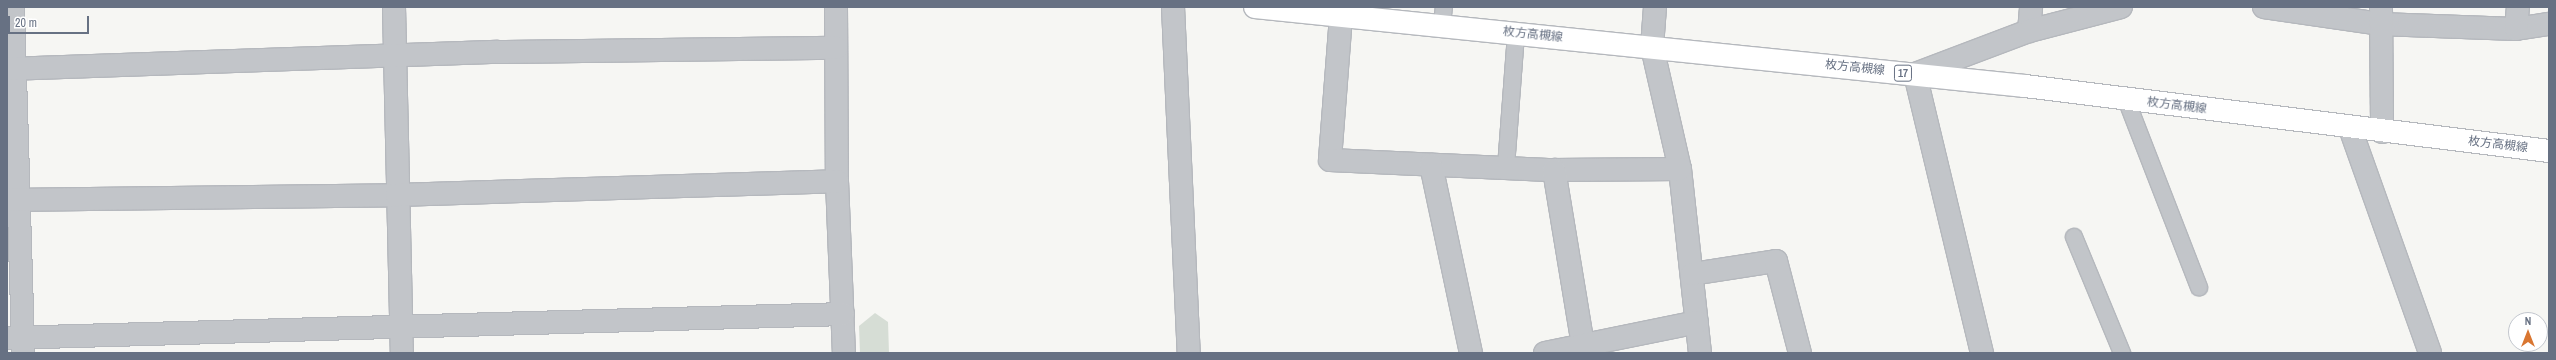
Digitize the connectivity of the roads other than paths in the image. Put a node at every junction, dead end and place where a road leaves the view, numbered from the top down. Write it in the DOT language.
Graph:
graph roads {
  1 [pos="13,7"];
  2 [pos="394,7"];
  3 [pos="836,7"];
  4 [pos="1173,7"];
  5 [pos="1255,7"];
  6 [pos="1655,7"];
  7 [pos="2031,7"];
  8 [pos="2121,7"];
  9 [pos="2264,7"];
  10 [pos="2518,7"];
  11 [pos="2381,15"];
  12 [pos="1341,16"];
  13 [pos="1443,16"];
  14 [pos="2549,24"];
  15 [pos="2516,30"];
  16 [pos="2029,31"];
  17 [pos="1516,33"];
  18 [pos="1652,47"];
  19 [pos="836,48"];
  20 [pos="395,58"];
  21 [pos="11,69"];
  22 [pos="1915,74"];
  23 [pos="2126,100"];
  24 [pos="2350,128"];
  25 [pos="2382,132"];
  26 [pos="2549,151"];
  27 [pos="1430,165"];
  28 [pos="1506,167"];
  29 [pos="1680,169"];
  30 [pos="1554,170"];
  31 [pos="837,181"];
  32 [pos="397,195"];
  33 [pos="12,200"];
  34 [pos="2074,237"];
  35 [pos="1692,274"];
  36 [pos="2199,287"];
  37 [pos="843,314"];
  38 [pos="1696,322"];
  39 [pos="402,327"];
  40 [pos="18,343"];
  41 [pos="1583,346"];
  42 [pos="402,353"];
  43 [pos="844,353"];
  44 [pos="1189,353"];
  45 [pos="1471,353"];
  46 [pos="1545,353"];
  47 [pos="1700,353"];
  48 [pos="1800,353"];
  49 [pos="1982,353"];
  50 [pos="2122,353"];
  51 [pos="2430,353"];
  1 -- 21 [label="street"];
  2 -- 20 [label="street"];
  3 -- 19 [label="street"];
  4 -- 44 [label="street"];
  5 -- 12 [label="main road, 枚方高槻線 / 17"];
  6 -- 18 [label="street"];
  7 -- 16 [label="street"];
  8 -- 16 [label="street"];
  9 -- 11 [label="street"];
  10 -- 15 [label="street"];
  11 -- 15 [label="street"];
  11 -- 25 [label="street"];
  12 -- 13 [label="main road, 枚方高槻線 / 17"];
  12 -- 27 [label="street"];
  13 -- 17 [label="main road, 枚方高槻線 / 17"];
  14 -- 15 [label="street"];
  16 -- 22 [label="street"];
  17 -- 18 [label="main road, 枚方高槻線 / 17"];
  17 -- 28 [label="lane"];
  18 -- 22 [label="main road, 枚方高槻線 / 17"];
  18 -- 29 [label="street"];
  19 -- 20 [label="street"];
  19 -- 31 [label="street"];
  20 -- 21 [label="street"];
  20 -- 32 [label="street"];
  21 -- 33 [label="street"];
  22 -- 23 [label="main road, 枚方高槻線 / 17"];
  22 -- 49 [label="street"];
  23 -- 24 [label="main road, 枚方高槻線 / 17"];
  23 -- 36 [label="lane"];
  24 -- 25 [label="main road, 枚方高槻線 / 17"];
  24 -- 51 [label="street"];
  25 -- 26 [label="main road, 枚方高槻線 / 17"];
  27 -- 28 [label="street"];
  27 -- 45 [label="street"];
  28 -- 30 [label="street"];
  29 -- 30 [label="street"];
  29 -- 35 [label="street"];
  30 -- 41 [label="street"];
  31 -- 32 [label="street"];
  31 -- 37 [label="street"];
  32 -- 33 [label="street"];
  32 -- 39 [label="street"];
  33 -- 40 [label="street"];
  34 -- 50 [label="lane"];
  35 -- 38 [label="street"];
  35 -- 48 [label="street"];
  37 -- 39 [label="street"];
  37 -- 43 [label="street"];
  38 -- 41 [label="street"];
  38 -- 47 [label="street"];
  39 -- 40 [label="street"];
  39 -- 42 [label="street"];
  41 -- 46 [label="street"];
}
